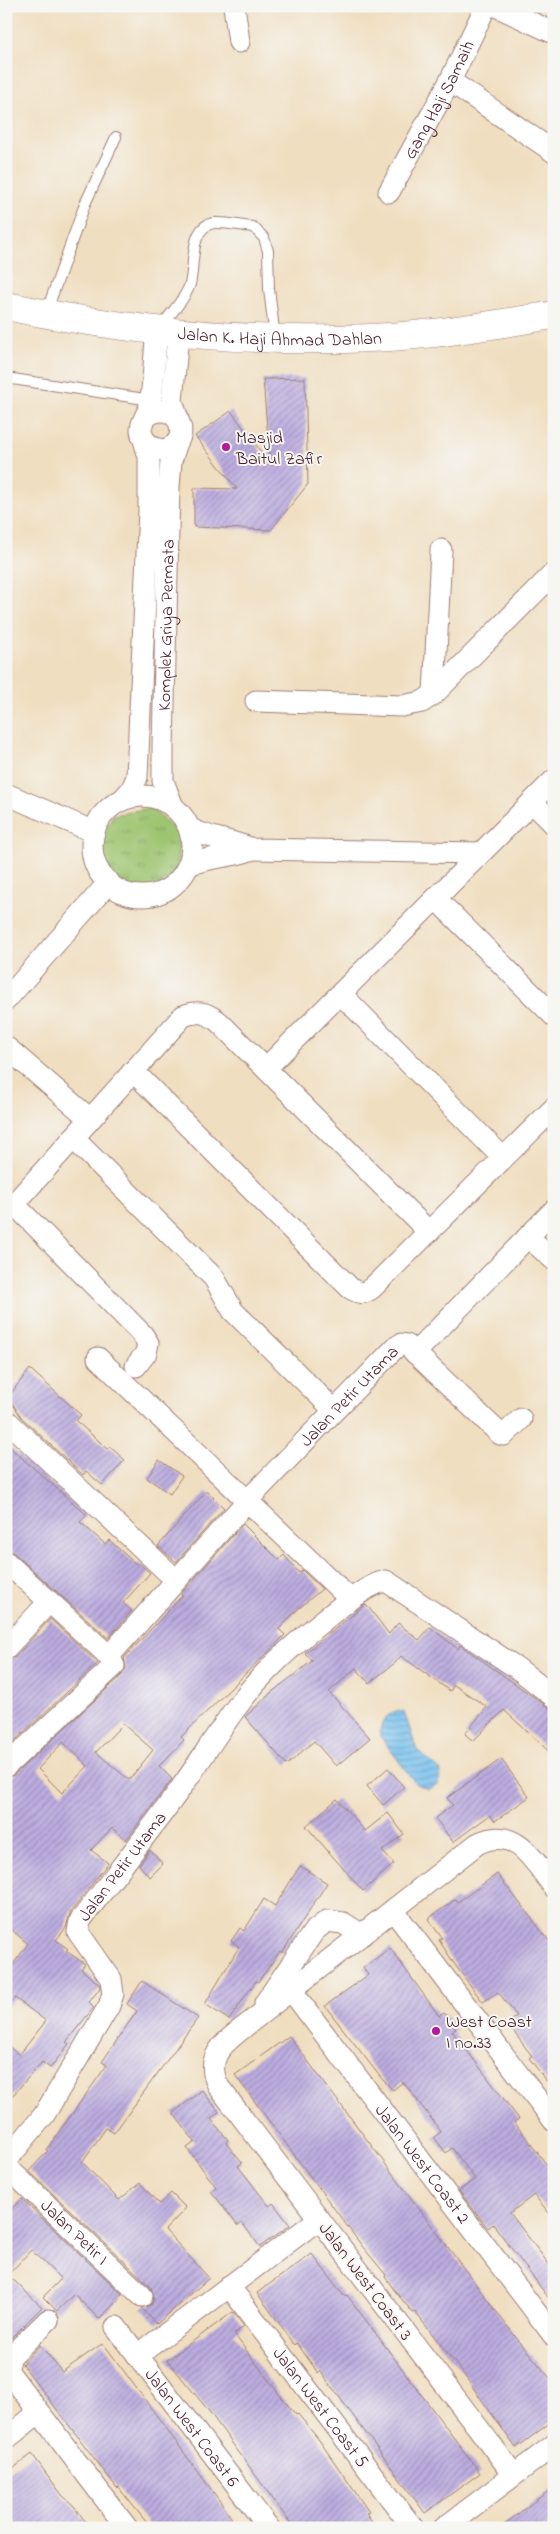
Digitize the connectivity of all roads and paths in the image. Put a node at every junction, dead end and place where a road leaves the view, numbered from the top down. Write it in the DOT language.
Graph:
graph roads {
  1 [pos="234,6"];
  2 [pos="486,6"];
  3 [pos="496,6"];
  4 [pos="554,33"];
  5 [pos="239,42"];
  6 [pos="450,81"];
  7 [pos="116,138"];
  8 [pos="554,152"];
  9 [pos="389,192"];
  10 [pos="6,306"];
  11 [pos="45,314"];
  12 [pos="554,315"];
  13 [pos="167,337"];
  14 [pos="275,340"];
  15 [pos="6,378"];
  16 [pos="148,408"];
  17 [pos="175,410"];
  18 [pos="144,440"];
  19 [pos="177,442"];
  20 [pos="442,550"];
  21 [pos="554,573"];
  22 [pos="434,694"];
  23 [pos="256,701"];
  24 [pos="138,745"];
  25 [pos="162,746"];
  26 [pos="554,780"];
  27 [pos="6,794"];
  28 [pos="122,800"];
  29 [pos="532,802"];
  30 [pos="174,807"];
  31 [pos="554,824"];
  32 [pos="189,828"];
  33 [pos="94,832"];
  34 [pos="252,849"];
  35 [pos="480,853"];
  36 [pos="188,865"];
  37 [pos="109,882"];
  38 [pos="436,898"];
  39 [pos="340,994"];
  40 [pos="6,1000"];
  41 [pos="554,1016"];
  42 [pos="6,1047"];
  43 [pos="266,1068"];
  44 [pos="133,1072"];
  45 [pos="554,1108"];
  46 [pos="90,1119"];
  47 [pos="73,1138"];
  48 [pos="503,1158"];
  49 [pos="10,1208"];
  50 [pos="554,1210"];
  51 [pos="429,1232"];
  52 [pos="528,1236"];
  53 [pos="554,1260"];
  54 [pos="415,1353"];
  55 [pos="98,1358"];
  56 [pos="136,1366"];
  57 [pos="334,1410"];
  58 [pos="521,1419"];
  59 [pos="6,1420"];
  60 [pos="247,1501"];
  61 [pos="6,1562"];
  62 [pos="176,1580"];
  63 [pos="350,1599"];
  64 [pos="49,1602"];
  65 [pos="6,1648"];
  66 [pos="109,1656"];
  67 [pos="554,1697"];
  68 [pos="6,1766"];
  69 [pos="554,1887"];
  70 [pos="393,1910"];
  71 [pos="362,1934"];
  72 [pos="291,1990"];
  73 [pos="253,2020"];
  74 [pos="554,2121"];
  75 [pos="6,2161"];
  76 [pos="6,2166"];
  77 [pos="319,2219"];
  78 [pos="229,2286"];
  79 [pos="142,2296"];
  80 [pos="48,2320"];
  81 [pos="116,2327"];
  82 [pos="554,2336"];
  83 [pos="138,2355"];
  84 [pos="38,2412"];
  85 [pos="6,2439"];
  86 [pos="554,2445"];
  87 [pos="514,2475"];
  88 [pos="127,2528"];
  89 [pos="269,2528"];
  90 [pos="413,2528"];
  91 [pos="444,2528"];
  1 -- 5 [label="street"];
  2 -- 6 [label="street, Gang Haji Samaih"];
  3 -- 4 [label="street"];
  6 -- 8 [label="street"];
  6 -- 9 [label="street, Gang Haji Samaih"];
  7 -- 11 [label="lane"];
  10 -- 11 [label="main road, Jalan K. Haji Ahmad Dahlan"];
  11 -- 13 [label="main road, Jalan K. Haji Ahmad Dahlan"];
  12 -- 14 [label="main road, Jalan K. Haji Ahmad Dahlan"];
  13 -- 14 [label="main road, Jalan K. Haji Ahmad Dahlan"];
  13 -- 14 [label="lane"];
  13 -- 16 [label="street"];
  13 -- 17 [label="street"];
  15 -- 16 [label="lane"];
  16 -- 17 [label="street"];
  16 -- 18 [label="street"];
  17 -- 19 [label="street"];
  18 -- 19 [label="street"];
  18 -- 24 [label="street, Komplek Griya Permata"];
  19 -- 25 [label="street, Komplek Griya Permata"];
  20 -- 22 [label="street"];
  21 -- 22 [label="street"];
  22 -- 23 [label="street"];
  24 -- 25 [label="street"];
  24 -- 28 [label="street, Komplek Griya Permata"];
  25 -- 30 [label="street, Komplek Griya Permata"];
  26 -- 29 [label="street"];
  27 -- 33 [label="street"];
  28 -- 30 [label="street"];
  28 -- 33 [label="street"];
  29 -- 31 [label="street"];
  29 -- 35 [label="street"];
  30 -- 32 [label="street"];
  32 -- 34 [label="street"];
  32 -- 36 [label="street"];
  33 -- 37 [label="street"];
  34 -- 35 [label="street"];
  34 -- 36 [label="street"];
  35 -- 38 [label="street"];
  36 -- 37 [label="street"];
  37 -- 40 [label="street"];
  38 -- 39 [label="street"];
  38 -- 41 [label="street"];
  39 -- 43 [label="street"];
  39 -- 48 [label="street"];
  42 -- 46 [label="street"];
  43 -- 44 [label="street"];
  43 -- 51 [label="street"];
  44 -- 46 [label="street"];
  44 -- 51 [label="street"];
  45 -- 48 [label="street"];
  46 -- 47 [label="street"];
  47 -- 49 [label="street"];
  47 -- 57 [label="street"];
  48 -- 51 [label="street"];
  49 -- 56 [label="street"];
  50 -- 52 [label="street"];
  52 -- 53 [label="street"];
  52 -- 54 [label="street"];
  54 -- 57 [label="street, Jalan Petir Utama"];
  54 -- 58 [label="street, Jalan Petir Utama"];
  55 -- 60 [label="street"];
  57 -- 60 [label="street, Jalan Petir Utama"];
  59 -- 62 [label="street"];
  60 -- 62 [label="street, Jalan Petir Utama"];
  60 -- 63 [label="street"];
  61 -- 64 [label="street"];
  62 -- 66 [label="street, Jalan Petir Utama"];
  63 -- 67 [label="street, Jalan Petir Utama"];
  63 -- 75 [label="street, Jalan Petir Utama"];
  64 -- 65 [label="street"];
  64 -- 66 [label="street"];
  66 -- 68 [label="street, Jalan Petir Utama"];
  69 -- 70 [label="street"];
  70 -- 71 [label="street"];
  70 -- 74 [label="street"];
  71 -- 72 [label="street"];
  71 -- 73 [label="street"];
  72 -- 73 [label="street"];
  72 -- 82 [label="street, Jalan West Coast 2"];
  73 -- 77 [label="street, Jalan West Coast 3"];
  76 -- 79 [label="street, Jalan Petir I"];
  77 -- 78 [label="street"];
  77 -- 87 [label="street, Jalan West Coast 3"];
  78 -- 83 [label="street"];
  78 -- 90 [label="street, Jalan West Coast 5"];
  80 -- 84 [label="street"];
  81 -- 83 [label="street, Jalan West Coast 6"];
  83 -- 89 [label="street, Jalan West Coast 6"];
  84 -- 85 [label="street"];
  84 -- 88 [label="street"];
  86 -- 87 [label="street"];
  87 -- 91 [label="street"];
}
